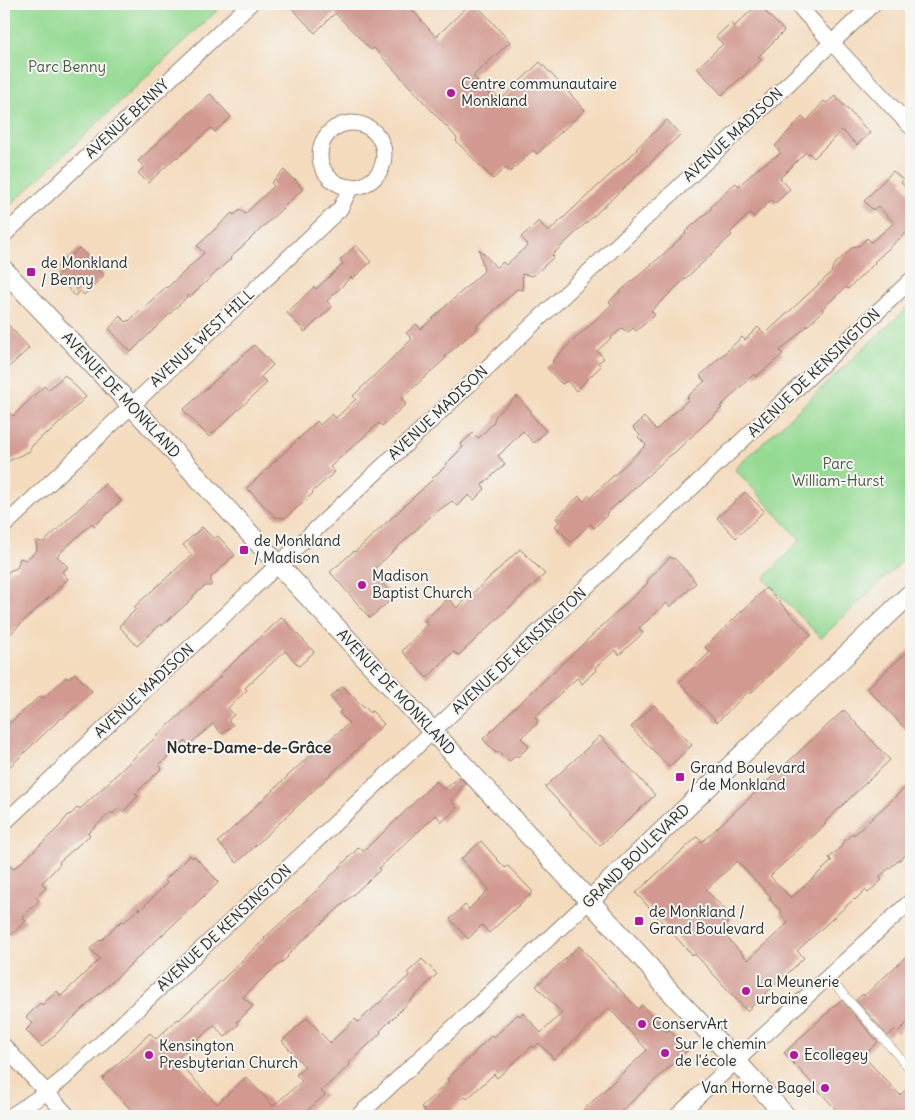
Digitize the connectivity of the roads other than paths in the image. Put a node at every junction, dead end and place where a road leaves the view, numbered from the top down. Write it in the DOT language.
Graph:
graph roads {
  1 [pos="250,4"];
  2 [pos="797,4"];
  3 [pos="872,4"];
  4 [pos="831,42"];
  5 [pos="911,127"];
  6 [pos="351,187"];
  7 [pos="4,235"];
  8 [pos="4,270"];
  9 [pos="911,280"];
  10 [pos="131,406"];
  11 [pos="4,526"];
  12 [pos="278,565"];
  13 [pos="911,592"];
  14 [pos="433,731"];
  15 [pos="4,823"];
  16 [pos="589,901"];
  17 [pos="911,901"];
  18 [pos="828,978"];
  19 [pos="4,1046"];
  20 [pos="736,1061"];
  21 [pos="911,1070"];
  22 [pos="46,1092"];
  23 [pos="11,1116"];
  24 [pos="68,1116"];
  25 [pos="358,1116"];
  26 [pos="677,1116"];
  27 [pos="786,1116"];
  1 -- 7 [label="street, AVENUE BENNY"];
  2 -- 4 [label="street"];
  3 -- 4 [label="street, AVENUE MADISON"];
  4 -- 5 [label="street"];
  4 -- 12 [label="street, AVENUE MADISON"];
  6 -- 6 [label="street"];
  6 -- 10 [label="street, AVENUE WEST HILL"];
  8 -- 10 [label="street, AVENUE DE MONKLAND"];
  9 -- 14 [label="street, AVENUE DE KENSINGTON"];
  10 -- 11 [label="street, AVENUE WEST HILL"];
  10 -- 12 [label="street, AVENUE DE MONKLAND"];
  12 -- 14 [label="street, AVENUE DE MONKLAND"];
  12 -- 15 [label="street, AVENUE MADISON"];
  13 -- 16 [label="street, GRAND BOULEVARD"];
  14 -- 16 [label="street, AVENUE DE MONKLAND"];
  14 -- 22 [label="street, AVENUE DE KENSINGTON"];
  16 -- 20 [label="street, AVENUE DE MONKLAND"];
  16 -- 25 [label="street, GRAND BOULEVARD"];
  17 -- 18 [label="street"];
  18 -- 20 [label="street"];
  18 -- 21 [label="lane"];
  19 -- 22 [label="street"];
  20 -- 26 [label="street"];
  20 -- 27 [label="street, AVENUE DE MONKLAND"];
  22 -- 23 [label="street, AVENUE DE KENSINGTON"];
  22 -- 24 [label="street"];
}
